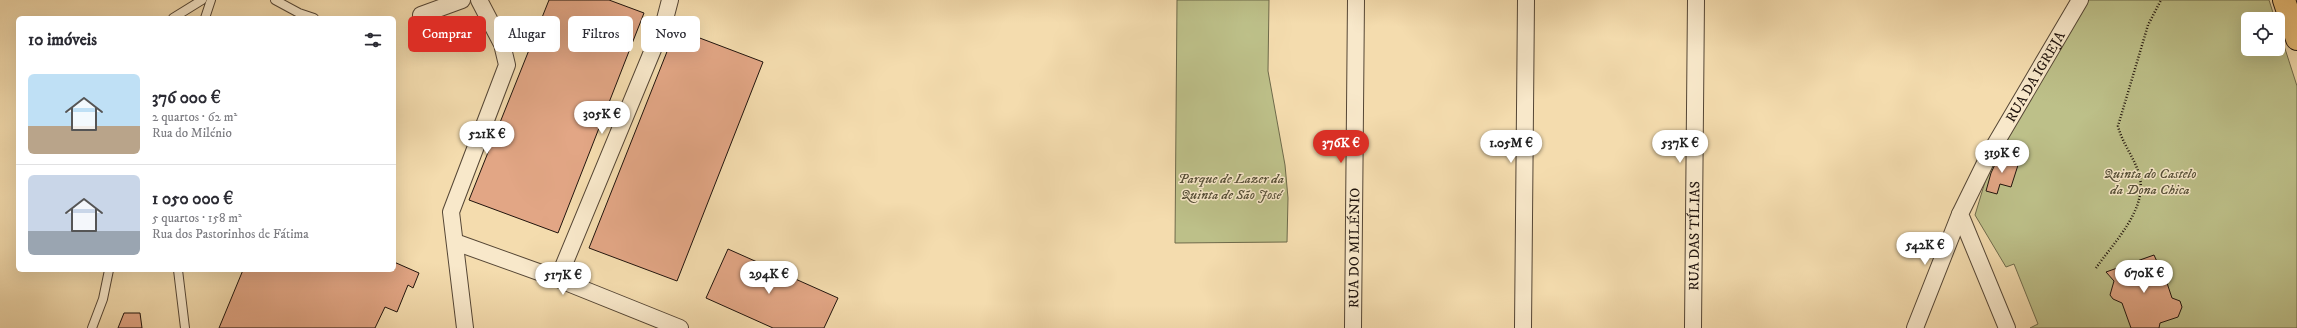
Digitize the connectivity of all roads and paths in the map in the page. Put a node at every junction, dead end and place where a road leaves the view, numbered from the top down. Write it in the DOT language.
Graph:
graph roads {
  1 [pos="202,0"];
  2 [pos="211,0"];
  3 [pos="275,0"];
  4 [pos="462,0"];
  5 [pos="479,0"];
  6 [pos="670,0"];
  7 [pos="1356,0"];
  8 [pos="1526,0"];
  9 [pos="1696,0"];
  10 [pos="2080,0"];
  11 [pos="2161,0"];
  12 [pos="2284,0"];
  13 [pos="421,15"];
  14 [pos="176,16"];
  15 [pos="206,16"];
  16 [pos="308,16"];
  17 [pos="2297,39"];
  18 [pos="1960,214"];
  19 [pos="455,242"];
  20 [pos="2096,268"];
  21 [pos="109,272"];
  22 [pos="178,272"];
  23 [pos="558,279"];
  24 [pos="92,328"];
  25 [pos="185,328"];
  26 [pos="465,328"];
  27 [pos="680,328"];
  28 [pos="1353,328"];
  29 [pos="1523,328"];
  30 [pos="1693,328"];
  31 [pos="1915,328"];
  32 [pos="2007,328"];
  1 -- 14 [label="lane"];
  2 -- 15 [label="lane"];
  3 -- 16 [label="lane"];
  4 -- 13 [label="street"];
  5 -- 19 [label="street"];
  6 -- 23 [label="street"];
  7 -- 28 [label="street, RUA DO MILÉNIO"];
  8 -- 29 [label="street"];
  9 -- 30 [label="street, RUA DAS TÍLIAS"];
  10 -- 18 [label="street, RUA DA IGREJA"];
  11 -- 20 [label="path"];
  12 -- 17 [label="main road"];
  18 -- 31 [label="street, RUA DA IGREJA"];
  18 -- 32 [label="street"];
  19 -- 23 [label="street"];
  19 -- 26 [label="street"];
  21 -- 24 [label="lane"];
  22 -- 25 [label="lane"];
  23 -- 27 [label="street"];
}
